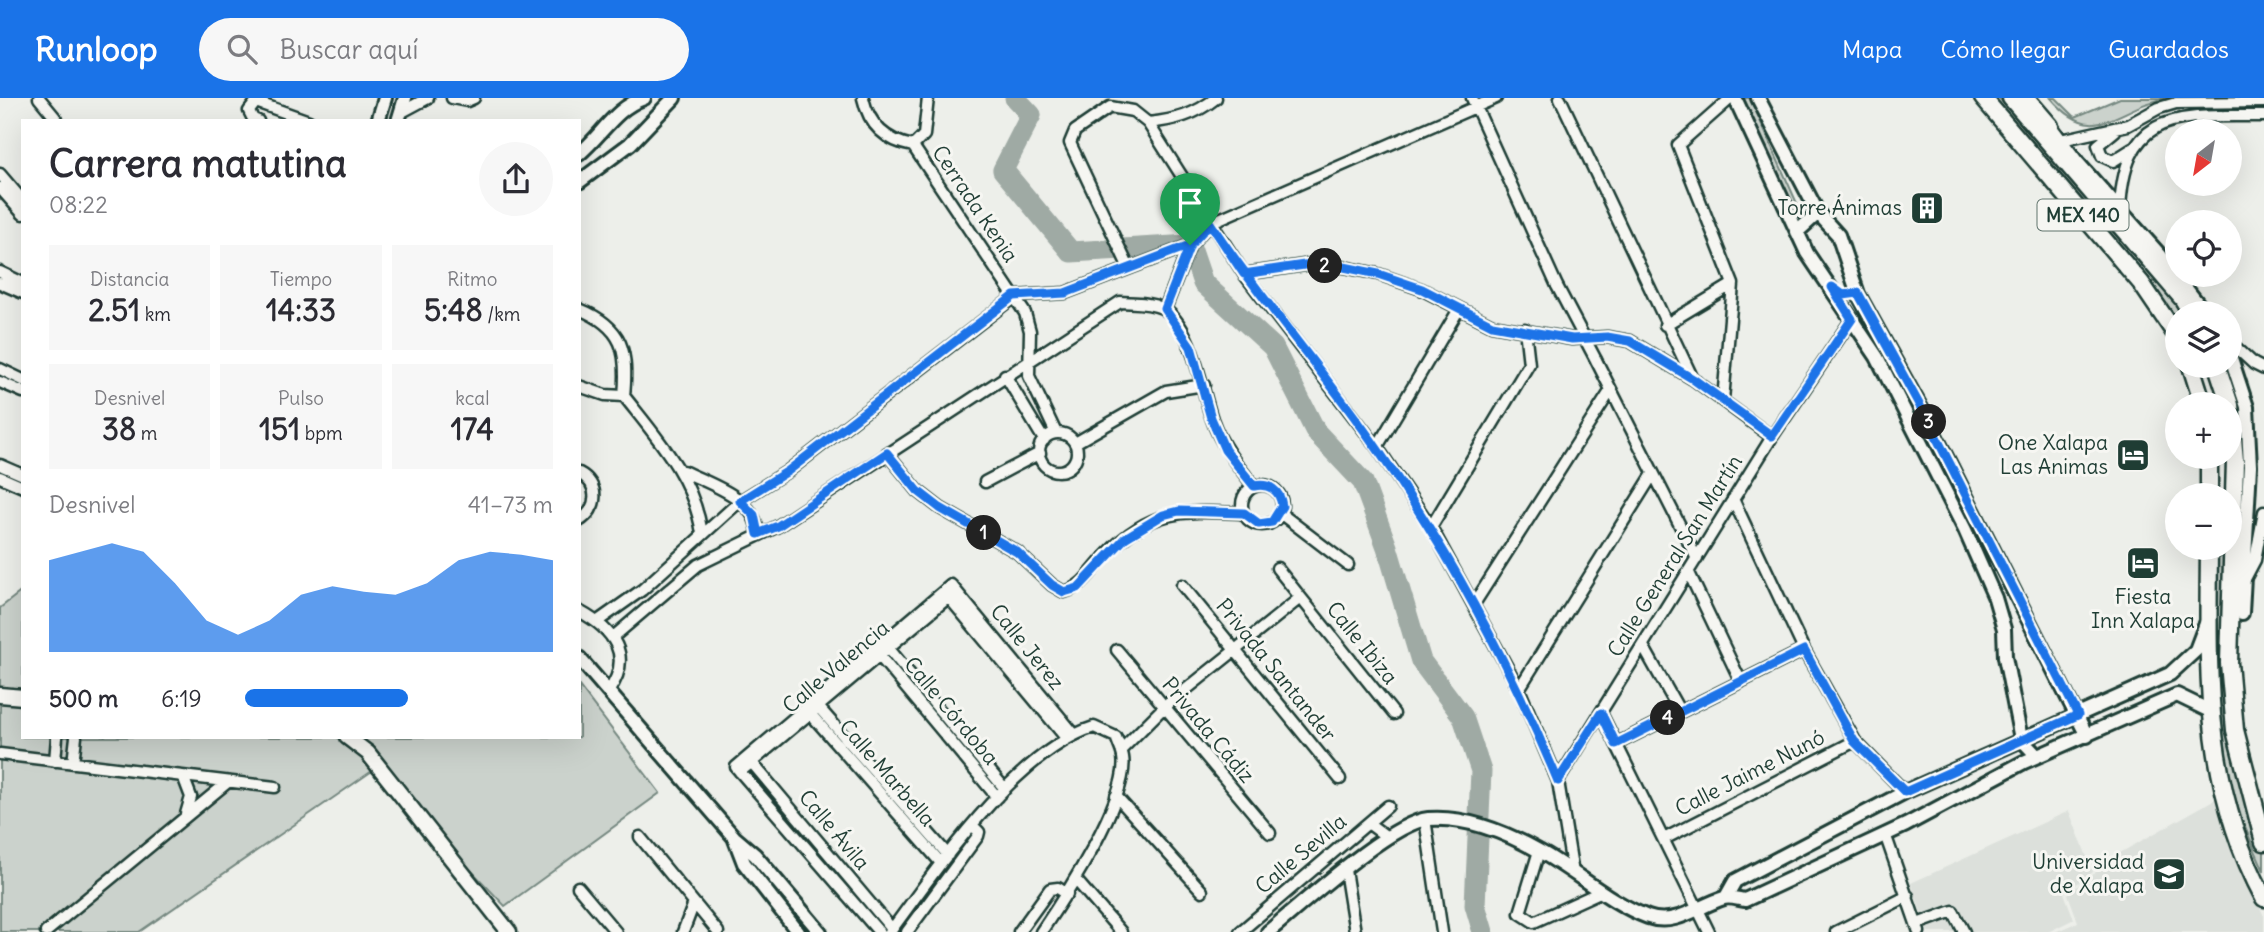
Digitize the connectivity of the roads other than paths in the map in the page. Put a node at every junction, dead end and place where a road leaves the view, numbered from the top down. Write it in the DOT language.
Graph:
graph roads {
  1 [pos="39,98"];
  2 [pos="385,98"];
  3 [pos="405,98"];
  4 [pos="428,98"];
  5 [pos="452,98"];
  6 [pos="474,98"];
  7 [pos="644,98"];
  8 [pos="674,98"];
  9 [pos="863,98"];
  10 [pos="928,98"];
  11 [pos="1216,98"];
  12 [pos="1496,98"];
  13 [pos="1560,98"];
  14 [pos="1733,98"];
  15 [pos="1758,98"];
  16 [pos="1983,98"];
  17 [pos="2011,98"];
  18 [pos="2026,98"];
  19 [pos="2264,102"];
  20 [pos="1473,103"];
  21 [pos="2264,116"];
  22 [pos="287,117"];
  23 [pos="399,117"];
  24 [pos="56,119"];
  25 [pos="253,119"];
  26 [pos="379,119"];
  27 [pos="1148,123"];
  28 [pos="2127,125"];
  29 [pos="2050,126"];
  30 [pos="600,136"];
  31 [pos="2062,140"];
  32 [pos="913,146"];
  33 [pos="2136,147"];
  34 [pos="581,152"];
  35 [pos="616,152"];
  36 [pos="581,180"];
  37 [pos="1,181"];
  38 [pos="21,199"];
  39 [pos="21,211"];
  40 [pos="2120,211"];
  41 [pos="1818,213"];
  42 [pos="1210,223"];
  43 [pos="1797,232"];
  44 [pos="1190,245"];
  45 [pos="1129,268"];
  46 [pos="0,272"];
  47 [pos="1244,274"];
  48 [pos="0,283"];
  49 [pos="17,284"];
  50 [pos="1733,284"];
  51 [pos="1832,287"];
  52 [pos="1858,293"];
  53 [pos="1014,296"];
  54 [pos="2184,301"];
  55 [pos="2195,301"];
  56 [pos="1165,309"];
  57 [pos="1459,309"];
  58 [pos="581,310"];
  59 [pos="2165,318"];
  60 [pos="1852,319"];
  61 [pos="1665,325"];
  62 [pos="1525,329"];
  63 [pos="2242,354"];
  64 [pos="1029,361"];
  65 [pos="0,369"];
  66 [pos="2264,369"];
  67 [pos="1005,375"];
  68 [pos="2221,378"];
  69 [pos="2238,378"];
  70 [pos="21,379"];
  71 [pos="1693,379"];
  72 [pos="0,382"];
  73 [pos="1204,385"];
  74 [pos="581,387"];
  75 [pos="1611,390"];
  76 [pos="21,391"];
  77 [pos="624,396"];
  78 [pos="1723,400"];
  79 [pos="1056,433"];
  80 [pos="1772,436"];
  81 [pos="1044,440"];
  82 [pos="1075,443"];
  83 [pos="1377,447"];
  84 [pos="887,453"];
  85 [pos="1040,453"];
  86 [pos="0,465"];
  87 [pos="682,471"];
  88 [pos="581,474"];
  89 [pos="1653,474"];
  90 [pos="0,477"];
  91 [pos="17,477"];
  92 [pos="985,482"];
  93 [pos="1254,486"];
  94 [pos="1733,499"];
  95 [pos="740,501"];
  96 [pos="2264,512"];
  97 [pos="1244,513"];
  98 [pos="1280,513"];
  99 [pos="581,520"];
  100 [pos="1431,527"];
  101 [pos="702,533"];
  102 [pos="758,534"];
  103 [pos="1697,559"];
  104 [pos="2209,560"];
  105 [pos="1348,565"];
  106 [pos="1277,568"];
  107 [pos="1689,573"];
  108 [pos="1182,585"];
  109 [pos="2242,586"];
  110 [pos="642,590"];
  111 [pos="950,591"];
  112 [pos="1300,598"];
  113 [pos="653,602"];
  114 [pos="1474,604"];
  115 [pos="581,612"];
  116 [pos="2242,612"];
  117 [pos="2208,617"];
  118 [pos="598,621"];
  119 [pos="612,638"];
  120 [pos="885,644"];
  121 [pos="1643,646"];
  122 [pos="1235,648"];
  123 [pos="1117,650"];
  124 [pos="1804,650"];
  125 [pos="876,653"];
  126 [pos="581,660"];
  127 [pos="2229,663"];
  128 [pos="1741,682"];
  129 [pos="1519,689"];
  130 [pos="608,692"];
  131 [pos="0,695"];
  132 [pos="21,697"];
  133 [pos="930,698"];
  134 [pos="921,705"];
  135 [pos="812,708"];
  136 [pos="1163,708"];
  137 [pos="2210,711"];
  138 [pos="1680,712"];
  139 [pos="1601,713"];
  140 [pos="1394,714"];
  141 [pos="2078,715"];
  142 [pos="2087,736"];
  143 [pos="1071,737"];
  144 [pos="57,739"];
  145 [pos="76,739"];
  146 [pos="350,739"];
  147 [pos="2021,739"];
  148 [pos="1854,741"];
  149 [pos="1616,744"];
  150 [pos="965,749"];
  151 [pos="1121,750"];
  152 [pos="0,754"];
  153 [pos="2037,756"];
  154 [pos="750,759"];
  155 [pos="55,761"];
  156 [pos="74,763"];
  157 [pos="738,769"];
  158 [pos="183,776"];
  159 [pos="1340,779"];
  160 [pos="1558,781"];
  161 [pos="228,782"];
  162 [pos="275,788"];
  163 [pos="1905,792"];
  164 [pos="1001,793"];
  165 [pos="1116,796"];
  166 [pos="1388,806"];
  167 [pos="792,810"];
  168 [pos="184,818"];
  169 [pos="781,818"];
  170 [pos="1425,819"];
  171 [pos="1368,823"];
  172 [pos="972,825"];
  173 [pos="1270,833"];
  174 [pos="1885,834"];
  175 [pos="734,836"];
  176 [pos="640,837"];
  177 [pos="1387,837"];
  178 [pos="1664,839"];
  179 [pos="2264,842"];
  180 [pos="1539,851"];
  181 [pos="944,859"];
  182 [pos="839,866"];
  183 [pos="1345,870"];
  184 [pos="1573,873"];
  185 [pos="829,874"];
  186 [pos="1076,880"];
  187 [pos="579,887"];
  188 [pos="1202,891"];
  189 [pos="1600,892"];
  190 [pos="1067,894"];
  191 [pos="1908,896"];
  192 [pos="1726,897"];
  193 [pos="2264,898"];
  194 [pos="694,903"];
  195 [pos="1699,910"];
  196 [pos="1918,928"];
  197 [pos="891,930"];
  198 [pos="46,932"];
  199 [pos="509,932"];
  200 [pos="616,932"];
  201 [pos="683,932"];
  202 [pos="718,932"];
  203 [pos="798,932"];
  204 [pos="820,932"];
  205 [pos="879,932"];
  206 [pos="906,932"];
  207 [pos="1019,932"];
  208 [pos="1041,932"];
  209 [pos="1121,932"];
  210 [pos="1240,932"];
  211 [pos="1268,932"];
  212 [pos="1355,932"];
  213 [pos="1442,932"];
  214 [pos="1709,932"];
  215 [pos="1836,932"];
  216 [pos="1964,932"];
  1 -- 24 [label="street"];
  2 -- 26 [label="street"];
  3 -- 23 [label="street"];
  4 -- 23 [label="street"];
  5 -- 6 [label="street"];
  7 -- 30 [label="street"];
  8 -- 35 [label="street"];
  9 -- 32 [label="street, Cerrada Kenia"];
  10 -- 32 [label="street, Cerrada Kenia"];
  11 -- 27 [label="street"];
  12 -- 20 [label="street"];
  13 -- 61 [label="street"];
  14 -- 43 [label="street"];
  14 -- 50 [label="street"];
  15 -- 41 [label="street"];
  16 -- 59 [label="highway, MEX 140"];
  17 -- 54 [label="highway, MEX 140"];
  18 -- 29 [label="highway"];
  19 -- 28 [label="street"];
  20 -- 42 [label="street"];
  20 -- 75 [label="street, bridge"];
  21 -- 33 [label="street"];
  22 -- 25 [label="street"];
  27 -- 42 [label="street"];
  27 -- 45 [label="street"];
  28 -- 31 [label="street"];
  28 -- 33 [label="street"];
  29 -- 31 [label="street"];
  30 -- 34 [label="street"];
  30 -- 35 [label="street"];
  31 -- 40 [label="street"];
  32 -- 53 [label="street, Cerrada Kenia"];
  33 -- 40 [label="street"];
  35 -- 36 [label="street"];
  37 -- 38 [label="street"];
  37 -- 39 [label="street"];
  40 -- 55 [label="street"];
  41 -- 43 [label="street"];
  41 -- 52 [label="street"];
  42 -- 44 [label="street"];
  42 -- 47 [label="street"];
  43 -- 51 [label="street"];
  44 -- 45 [label="street"];
  44 -- 56 [label="street"];
  45 -- 53 [label="street"];
  46 -- 49 [label="street"];
  47 -- 57 [label="street"];
  47 -- 83 [label="street"];
  48 -- 49 [label="street"];
  50 -- 61 [label="street"];
  50 -- 78 [label="street"];
  51 -- 52 [label="street"];
  51 -- 60 [label="street"];
  52 -- 141 [label="street"];
  53 -- 64 [label="street, Cerrada Kenia"];
  53 -- 95 [label="street"];
  56 -- 64 [label="street"];
  56 -- 73 [label="street"];
  57 -- 62 [label="street"];
  57 -- 83 [label="street"];
  58 -- 77 [label="street"];
  60 -- 80 [label="street, Calle General San Martín"];
  60 -- 147 [label="street"];
  61 -- 71 [label="street"];
  62 -- 71 [label="street"];
  62 -- 100 [label="street"];
  63 -- 66 [label="street"];
  64 -- 67 [label="street"];
  64 -- 79 [label="street, Cerrada Kenia"];
  65 -- 70 [label="street"];
  67 -- 81 [label="street"];
  67 -- 84 [label="street"];
  68 -- 127 [label="highway"];
  69 -- 109 [label="street"];
  71 -- 78 [label="street"];
  72 -- 76 [label="street"];
  73 -- 82 [label="street"];
  73 -- 93 [label="street"];
  74 -- 77 [label="street"];
  75 -- 89 [label="street"];
  75 -- 114 [label="street"];
  77 -- 87 [label="street"];
  78 -- 80 [label="street"];
  79 -- 81 [label="street"];
  79 -- 82 [label="street"];
  80 -- 94 [label="street, Calle General San Martín"];
  81 -- 85 [label="street"];
  82 -- 85 [label="street"];
  83 -- 100 [label="street"];
  84 -- 97 [label="street"];
  84 -- 102 [label="street"];
  85 -- 92 [label="street"];
  86 -- 91 [label="street"];
  87 -- 95 [label="street"];
  87 -- 101 [label="street"];
  88 -- 99 [label="street"];
  89 -- 103 [label="street"];
  89 -- 129 [label="street"];
  90 -- 91 [label="street"];
  93 -- 97 [label="street"];
  93 -- 98 [label="street"];
  94 -- 103 [label="street, Calle General San Martín"];
  94 -- 124 [label="street"];
  95 -- 101 [label="street"];
  95 -- 102 [label="street"];
  96 -- 109 [label="street"];
  97 -- 98 [label="street"];
  98 -- 105 [label="street"];
  100 -- 114 [label="street"];
  101 -- 110 [label="street"];
  102 -- 113 [label="street"];
  103 -- 107 [label="street, Calle General San Martín"];
  104 -- 117 [label="highway"];
  106 -- 112 [label="street, Calle Ibiza"];
  107 -- 121 [label="street, Calle General San Martín"];
  107 -- 128 [label="street"];
  108 -- 122 [label="street, Privada Santander"];
  109 -- 116 [label="street"];
  110 -- 113 [label="street"];
  110 -- 118 [label="street"];
  111 -- 120 [label="street, Calle Valencia"];
  111 -- 143 [label="street, Calle Jerez"];
  112 -- 122 [label="street"];
  112 -- 140 [label="street, Calle Ibiza"];
  113 -- 119 [label="street"];
  114 -- 129 [label="street"];
  115 -- 118 [label="street"];
  116 -- 127 [label="highway"];
  117 -- 137 [label="highway"];
  117 -- 141 [label="street"];
  118 -- 119 [label="street"];
  119 -- 130 [label="street"];
  120 -- 125 [label="street, Calle Valencia"];
  120 -- 133 [label="street, Calle Córdoba"];
  121 -- 138 [label="street"];
  121 -- 139 [label="street, Calle General San Martín"];
  122 -- 136 [label="street"];
  122 -- 159 [label="street, Privada Santander"];
  123 -- 136 [label="street, Privada Cádiz"];
  124 -- 128 [label="street"];
  124 -- 148 [label="street"];
  125 -- 134 [label="street, Calle Córdoba"];
  125 -- 135 [label="street, Calle Valencia"];
  126 -- 130 [label="street"];
  127 -- 179 [label="highway"];
  128 -- 138 [label="street"];
  129 -- 160 [label="street"];
  130 -- 175 [label="street"];
  131 -- 132 [label="main road"];
  133 -- 134 [label="street"];
  133 -- 150 [label="street, Calle Córdoba"];
  134 -- 150 [label="street, Calle Córdoba"];
  135 -- 154 [label="street, Calle Valencia"];
  135 -- 181 [label="street, Calle Marbella"];
  136 -- 151 [label="street"];
  136 -- 173 [label="street, Privada Cádiz"];
  137 -- 142 [label="street"];
  137 -- 193 [label="highway"];
  138 -- 149 [label="street"];
  139 -- 149 [label="street"];
  139 -- 160 [label="street, Calle General San Martín"];
  141 -- 142 [label="street"];
  141 -- 147 [label="street"];
  142 -- 153 [label="street"];
  143 -- 151 [label="street"];
  143 -- 164 [label="street"];
  144 -- 155 [label="street"];
  145 -- 156 [label="street"];
  146 -- 199 [label="main road"];
  147 -- 153 [label="street"];
  147 -- 163 [label="street"];
  148 -- 163 [label="street"];
  148 -- 178 [label="street, Calle Jaime Nunó"];
  149 -- 178 [label="street"];
  150 -- 164 [label="street, Calle Córdoba"];
  151 -- 165 [label="street"];
  152 -- 155 [label="street"];
  153 -- 174 [label="street"];
  154 -- 157 [label="street, Calle Valencia"];
  154 -- 167 [label="street, Calle Ávila"];
  155 -- 156 [label="street"];
  156 -- 158 [label="street"];
  157 -- 169 [label="street, Calle Ávila"];
  158 -- 161 [label="street"];
  158 -- 168 [label="street"];
  160 -- 184 [label="street"];
  161 -- 162 [label="street"];
  161 -- 168 [label="street"];
  163 -- 192 [label="street"];
  164 -- 172 [label="street"];
  165 -- 186 [label="street"];
  165 -- 188 [label="street"];
  166 -- 171 [label="street, Calle Sevilla"];
  167 -- 169 [label="street"];
  167 -- 182 [label="street, Calle Ávila"];
  168 -- 198 [label="street"];
  169 -- 185 [label="street, Calle Ávila"];
  170 -- 177 [label="street"];
  170 -- 180 [label="street"];
  170 -- 213 [label="street"];
  171 -- 177 [label="street"];
  171 -- 210 [label="street, Calle Sevilla"];
  172 -- 181 [label="street"];
  172 -- 206 [label="street"];
  174 -- 191 [label="street"];
  174 -- 192 [label="street"];
  175 -- 203 [label="street"];
  175 -- 204 [label="street"];
  176 -- 194 [label="street"];
  177 -- 183 [label="street"];
  178 -- 195 [label="street"];
  180 -- 184 [label="street"];
  180 -- 189 [label="street"];
  181 -- 197 [label="street"];
  182 -- 185 [label="street"];
  182 -- 197 [label="street, Calle Ávila"];
  183 -- 211 [label="street"];
  183 -- 212 [label="street"];
  184 -- 189 [label="street"];
  185 -- 205 [label="street, Calle Ávila"];
  186 -- 190 [label="street"];
  186 -- 209 [label="street"];
  187 -- 200 [label="street"];
  189 -- 195 [label="street"];
  190 -- 207 [label="street"];
  190 -- 208 [label="street"];
  191 -- 196 [label="street"];
  191 -- 215 [label="street"];
  192 -- 195 [label="street"];
  194 -- 201 [label="street"];
  194 -- 202 [label="street"];
  195 -- 214 [label="street"];
  196 -- 216 [label="street"];
}
